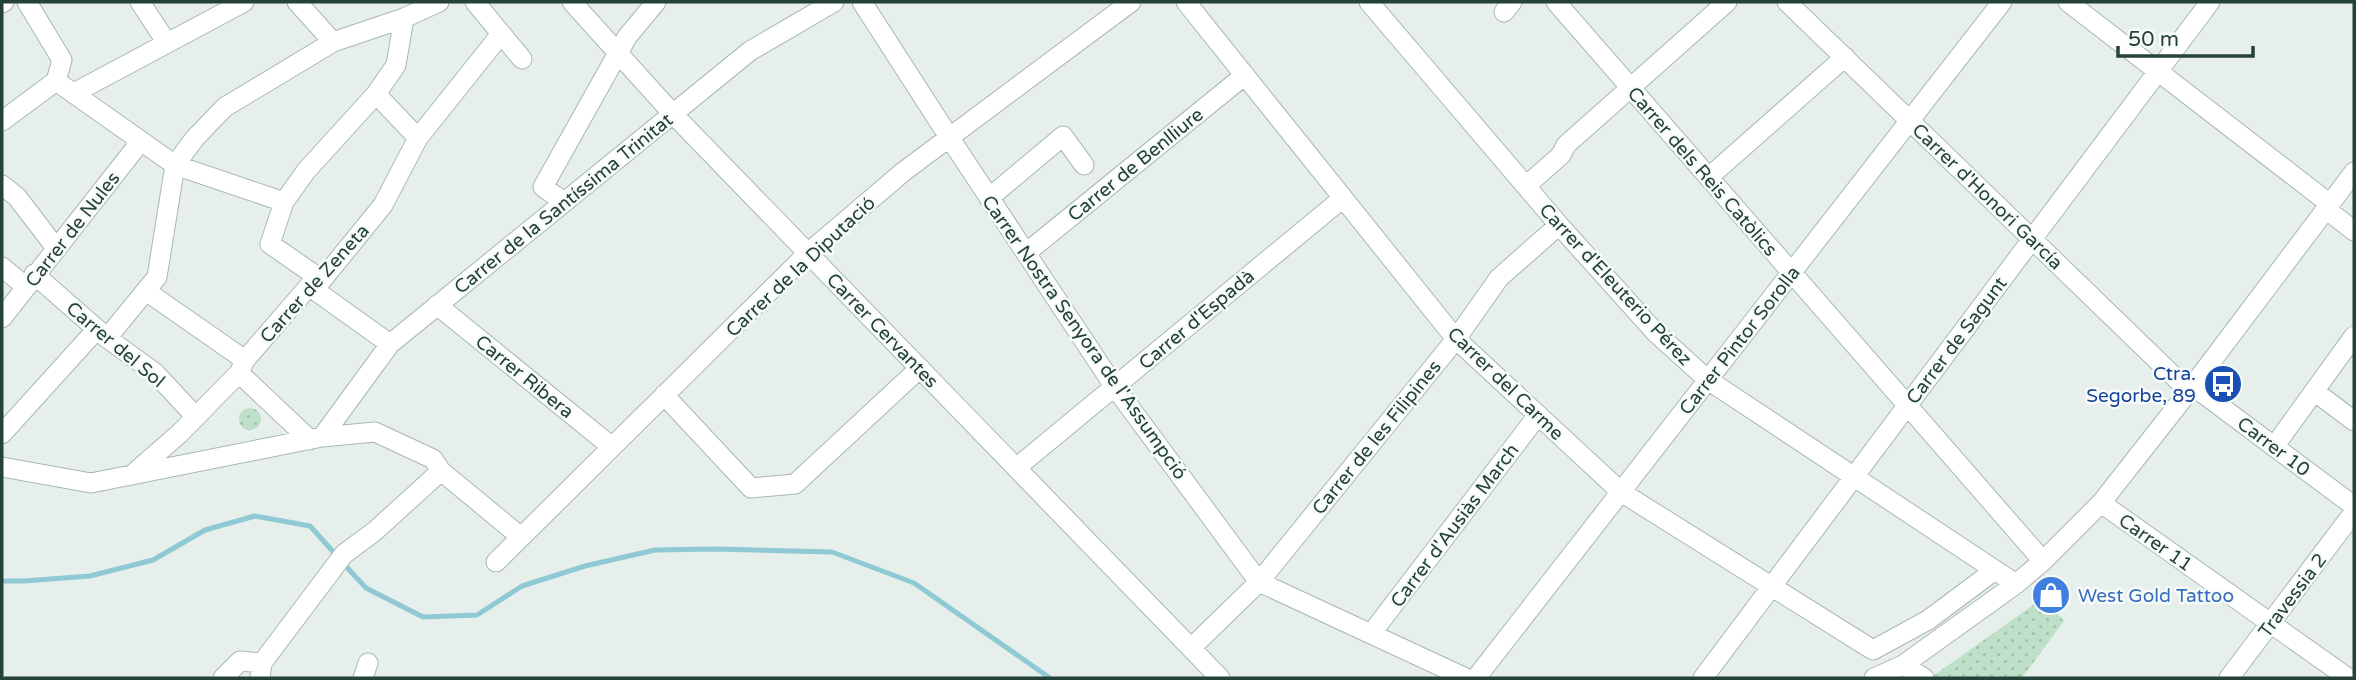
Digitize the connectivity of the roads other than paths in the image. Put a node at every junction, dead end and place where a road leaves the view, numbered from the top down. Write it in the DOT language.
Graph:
graph roads {
  1 [pos="27,2"];
  2 [pos="140,2"];
  3 [pos="244,2"];
  4 [pos="297,2"];
  5 [pos="439,2"];
  6 [pos="475,2"];
  7 [pos="656,2"];
  8 [pos="834,2"];
  9 [pos="862,2"];
  10 [pos="1131,2"];
  11 [pos="1186,2"];
  12 [pos="1369,2"];
  13 [pos="1556,2"];
  14 [pos="1727,2"];
  15 [pos="1787,2"];
  16 [pos="2001,2"];
  17 [pos="2068,2"];
  18 [pos="2210,2"];
  19 [pos="575,5"];
  20 [pos="404,18"];
  21 [pos="502,34"];
  22 [pos="332,42"];
  23 [pos="167,43"];
  24 [pos="618,53"];
  25 [pos="1844,57"];
  26 [pos="522,59"];
  27 [pos="2158,71"];
  28 [pos="1245,75"];
  29 [pos="56,81"];
  30 [pos="1630,87"];
  31 [pos="74,93"];
  32 [pos="376,94"];
  33 [pos="673,114"];
  34 [pos="1910,120"];
  35 [pos="2,121"];
  36 [pos="949,137"];
  37 [pos="418,138"];
  38 [pos="141,141"];
  39 [pos="175,165"];
  40 [pos="1084,165"];
  41 [pos="2354,172"];
  42 [pos="1709,177"];
  43 [pos="2,186"];
  44 [pos="1526,187"];
  45 [pos="989,198"];
  46 [pos="1343,198"];
  47 [pos="284,202"];
  48 [pos="564,202"];
  49 [pos="2328,207"];
  50 [pos="1559,225"];
  51 [pos="2354,231"];
  52 [pos="2032,239"];
  53 [pos="56,248"];
  54 [pos="808,253"];
  55 [pos="1026,253"];
  56 [pos="2,267"];
  57 [pos="1791,272"];
  58 [pos="30,281"];
  59 [pos="315,283"];
  60 [pos="146,291"];
  61 [pos="437,305"];
  62 [pos="2,318"];
  63 [pos="102,333"];
  64 [pos="2354,335"];
  65 [pos="1456,339"];
  66 [pos="390,344"];
  67 [pos="242,366"];
  68 [pos="920,368"];
  69 [pos="1707,380"];
  70 [pos="1114,387"];
  71 [pos="2191,388"];
  72 [pos="2314,391"];
  73 [pos="664,395"];
  74 [pos="1908,405"];
  75 [pos="1538,415"];
  76 [pos="196,417"];
  77 [pos="2354,421"];
  78 [pos="2,434"];
  79 [pos="316,439"];
  80 [pos="612,447"];
  81 [pos="2274,447"];
  82 [pos="2,467"];
  83 [pos="1016,468"];
  84 [pos="441,471"];
  85 [pos="132,475"];
  86 [pos="1854,477"];
  87 [pos="1621,492"];
  88 [pos="2101,503"];
  89 [pos="2354,506"];
  90 [pos="2354,512"];
  91 [pos="522,537"];
  92 [pos="2043,561"];
  93 [pos="496,562"];
  94 [pos="1995,570"];
  95 [pos="1259,582"];
  96 [pos="2016,584"];
  97 [pos="1772,587"];
  98 [pos="2270,623"];
  99 [pos="1371,634"];
  100 [pos="1191,648"];
  101 [pos="1903,664"];
  102 [pos="261,671"];
  103 [pos="223,678"];
  104 [pos="1220,678"];
  105 [pos="1466,678"];
  106 [pos="1476,678"];
  107 [pos="1703,678"];
  108 [pos="1874,678"];
  109 [pos="1924,678"];
  110 [pos="2229,678"];
  111 [pos="2348,678"];
  1 -- 29 [label="street"];
  2 -- 23 [label="street"];
  3 -- 23 [label="street"];
  4 -- 22 [label="street"];
  5 -- 20 [label="street"];
  6 -- 21 [label="street"];
  7 -- 24 [label="street"];
  8 -- 33 [label="street, Carrer de la Santíssima Trinitat"];
  9 -- 36 [label="street, Carrer Nostra Senyora de l'Assumpció"];
  10 -- 36 [label="street, Carrer de la Diputació"];
  11 -- 28 [label="street, Carrer del Carme"];
  12 -- 44 [label="street, Carrer d'Eleuterio Pérez"];
  13 -- 30 [label="street, Carrer dels Reis Catòlics"];
  14 -- 30 [label="street"];
  15 -- 25 [label="street, Carrer d'Honori García"];
  16 -- 34 [label="street, Carrer Pintor Sorolla"];
  17 -- 27 [label="street"];
  18 -- 27 [label="street, Carrer de Sagunt"];
  19 -- 24 [label="street, Carrer Cervantes"];
  20 -- 22 [label="street"];
  20 -- 32 [label="street"];
  21 -- 26 [label="street"];
  21 -- 37 [label="street, Carrer de Zeneta"];
  22 -- 39 [label="street"];
  23 -- 31 [label="street"];
  24 -- 33 [label="street, Carrer Cervantes"];
  24 -- 48 [label="street"];
  25 -- 34 [label="street, Carrer d'Honori García"];
  25 -- 42 [label="street"];
  27 -- 49 [label="street"];
  27 -- 52 [label="street, Carrer de Sagunt"];
  28 -- 46 [label="street, Carrer del Carme"];
  28 -- 55 [label="street, Carrer de Benlliure"];
  29 -- 31 [label="street"];
  29 -- 35 [label="street"];
  30 -- 42 [label="street, Carrer dels Reis Catòlics"];
  30 -- 44 [label="street"];
  31 -- 38 [label="street"];
  32 -- 37 [label="street"];
  32 -- 47 [label="street"];
  33 -- 48 [label="street, Carrer de la Santíssima Trinitat"];
  33 -- 54 [label="street, Carrer Cervantes"];
  34 -- 52 [label="street, Carrer d'Honori García"];
  34 -- 57 [label="street, Carrer Pintor Sorolla"];
  36 -- 45 [label="street, Carrer Nostra Senyora de l'Assumpció"];
  36 -- 54 [label="street, Carrer de la Diputació"];
  37 -- 59 [label="street, Carrer de Zeneta"];
  38 -- 39 [label="street"];
  38 -- 53 [label="street, Carrer de Nules"];
  39 -- 47 [label="street"];
  39 -- 60 [label="street"];
  40 -- 45 [label="street"];
  41 -- 49 [label="street"];
  42 -- 57 [label="street, Carrer dels Reis Catòlics"];
  43 -- 53 [label="street"];
  44 -- 50 [label="street, Carrer d'Eleuterio Pérez"];
  45 -- 55 [label="street, Carrer Nostra Senyora de l'Assumpció"];
  46 -- 65 [label="street, Carrer del Carme"];
  46 -- 70 [label="street, Carrer d'Espadà"];
  47 -- 59 [label="street"];
  48 -- 61 [label="street, Carrer de la Santíssima Trinitat"];
  49 -- 51 [label="street"];
  49 -- 71 [label="street"];
  50 -- 65 [label="street, Carrer de les Filipines"];
  50 -- 69 [label="street, Carrer d'Eleuterio Pérez"];
  52 -- 71 [label="street, Carrer d'Honori García"];
  52 -- 74 [label="street, Carrer de Sagunt"];
  53 -- 58 [label="street, Carrer de Nules"];
  54 -- 68 [label="street, Carrer Cervantes"];
  54 -- 73 [label="street, Carrer de la Diputació"];
  55 -- 70 [label="street, Carrer Nostra Senyora de l'Assumpció"];
  56 -- 58 [label="street, Carrer del Sol"];
  57 -- 69 [label="street, Carrer Pintor Sorolla"];
  57 -- 74 [label="street, Carrer dels Reis Catòlics"];
  58 -- 62 [label="street, Carrer de Nules"];
  58 -- 63 [label="street, Carrer del Sol"];
  59 -- 66 [label="street"];
  59 -- 67 [label="street, Carrer de Zeneta"];
  60 -- 63 [label="street"];
  60 -- 67 [label="street"];
  61 -- 66 [label="street, Carrer de la Santíssima Trinitat"];
  61 -- 80 [label="street, Carrer Ribera"];
  63 -- 76 [label="street, Carrer del Sol"];
  63 -- 78 [label="street"];
  64 -- 72 [label="street"];
  65 -- 75 [label="street, Carrer del Carme"];
  65 -- 95 [label="street, Carrer de les Filipines"];
  66 -- 79 [label="street, Carrer de la Santíssima Trinitat"];
  67 -- 76 [label="street, Carrer de Zeneta"];
  67 -- 79 [label="street"];
  68 -- 73 [label="street"];
  68 -- 83 [label="street, Carrer Cervantes"];
  69 -- 86 [label="street, Carrer d'Eleuterio Pérez"];
  69 -- 87 [label="street, Carrer Pintor Sorolla"];
  70 -- 83 [label="street, Carrer d'Espadà"];
  70 -- 95 [label="street, Carrer Nostra Senyora de l'Assumpció"];
  71 -- 81 [label="street, Carrer 10"];
  71 -- 88 [label="street"];
  72 -- 77 [label="street"];
  72 -- 81 [label="street"];
  73 -- 80 [label="street, Carrer de la Diputació"];
  74 -- 86 [label="street, Carrer de Sagunt"];
  74 -- 92 [label="street, Carrer dels Reis Catòlics"];
  75 -- 87 [label="street, Carrer del Carme"];
  75 -- 99 [label="street, Carrer d'Ausiàs March"];
  76 -- 85 [label="street, Carrer de Zeneta"];
  79 -- 84 [label="street"];
  79 -- 85 [label="street"];
  80 -- 91 [label="street, Carrer de la Diputació"];
  81 -- 89 [label="street, Carrer 10"];
  82 -- 85 [label="street"];
  83 -- 100 [label="street, Carrer Cervantes"];
  84 -- 91 [label="street"];
  84 -- 102 [label="street"];
  86 -- 94 [label="street, Carrer d'Eleuterio Pérez"];
  86 -- 97 [label="street, Carrer de Sagunt"];
  87 -- 97 [label="street, Carrer del Carme"];
  87 -- 106 [label="street, Carrer Pintor Sorolla"];
  88 -- 92 [label="street"];
  88 -- 98 [label="street, Carrer 11"];
  90 -- 98 [label="street, Travessia 2"];
  91 -- 93 [label="street, Carrer de la Diputació"];
  92 -- 96 [label="street"];
  94 -- 96 [label="street, Carrer d'Eleuterio Pérez"];
  94 -- 97 [label="street, Carrer del Carme"];
  95 -- 99 [label="street, Carrer Nostra Senyora de l'Assumpció"];
  95 -- 100 [label="street, Carrer de les Filipines"];
  96 -- 101 [label="street"];
  97 -- 107 [label="street, Carrer de Sagunt"];
  98 -- 110 [label="street, Travessia 2"];
  98 -- 111 [label="street, Carrer 11"];
  99 -- 105 [label="street, Carrer Nostra Senyora de l'Assumpció"];
  100 -- 104 [label="street, Carrer Cervantes"];
  101 -- 108 [label="street"];
  101 -- 109 [label="street"];
  102 -- 103 [label="street"];
}
